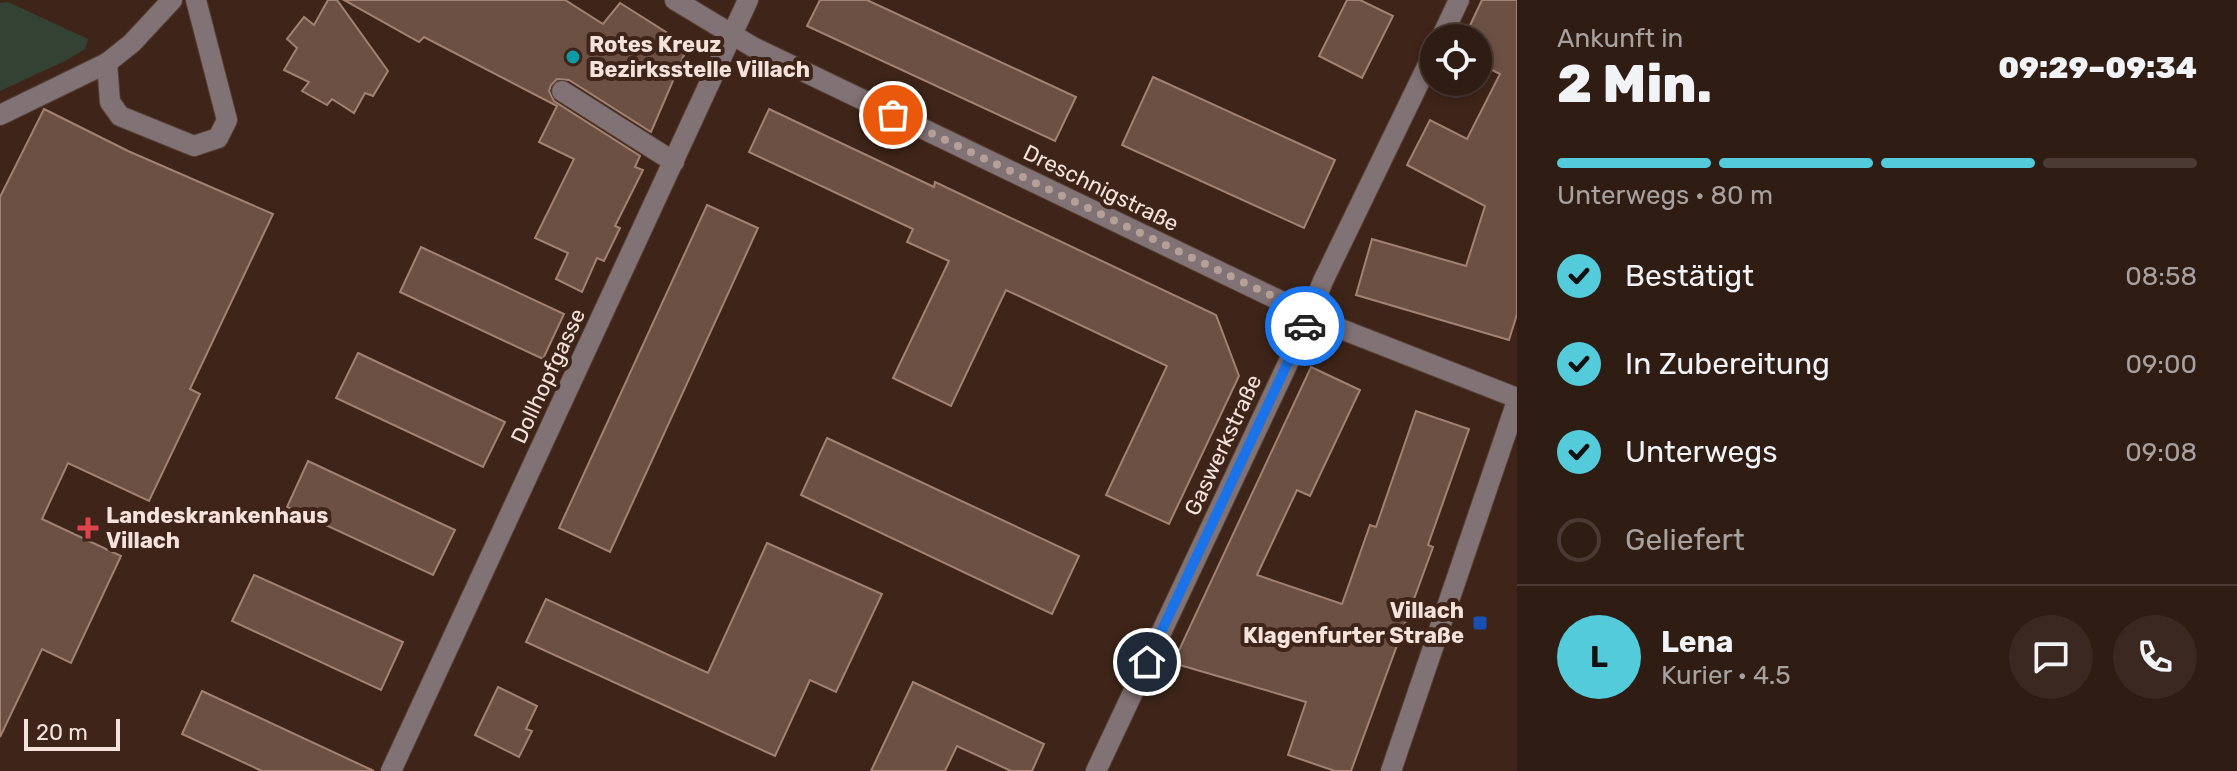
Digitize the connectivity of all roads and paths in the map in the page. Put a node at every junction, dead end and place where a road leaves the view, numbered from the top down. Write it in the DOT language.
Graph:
graph roads {
  1 [pos="172,0"];
  2 [pos="196,0"];
  3 [pos="675,0"];
  4 [pos="748,0"];
  5 [pos="1459,0"];
  6 [pos="1448,24"];
  7 [pos="731,35"];
  8 [pos="107,63"];
  9 [pos="1420,81"];
  10 [pos="562,91"];
  11 [pos="0,115"];
  12 [pos="674,162"];
  13 [pos="1310,314"];
  14 [pos="1517,399"];
  15 [pos="391,771"];
  16 [pos="1096,771"];
  17 [pos="1391,771"];
  1 -- 8 [label="street"];
  2 -- 8 [label="street"];
  3 -- 7 [label="street, Dreschnigstraße"];
  4 -- 7 [label="street, Dollhopfgasse"];
  5 -- 6 [label="street"];
  7 -- 12 [label="street, Dollhopfgasse"];
  7 -- 13 [label="street, Dreschnigstraße"];
  8 -- 11 [label="street"];
  9 -- 13 [label="street, Gaswerkstraße"];
  10 -- 12 [label="street"];
  12 -- 15 [label="street, Dollhopfgasse"];
  13 -- 14 [label="street, Dreschnigstraße"];
  13 -- 16 [label="street, Gaswerkstraße"];
  14 -- 17 [label="street"];
}
